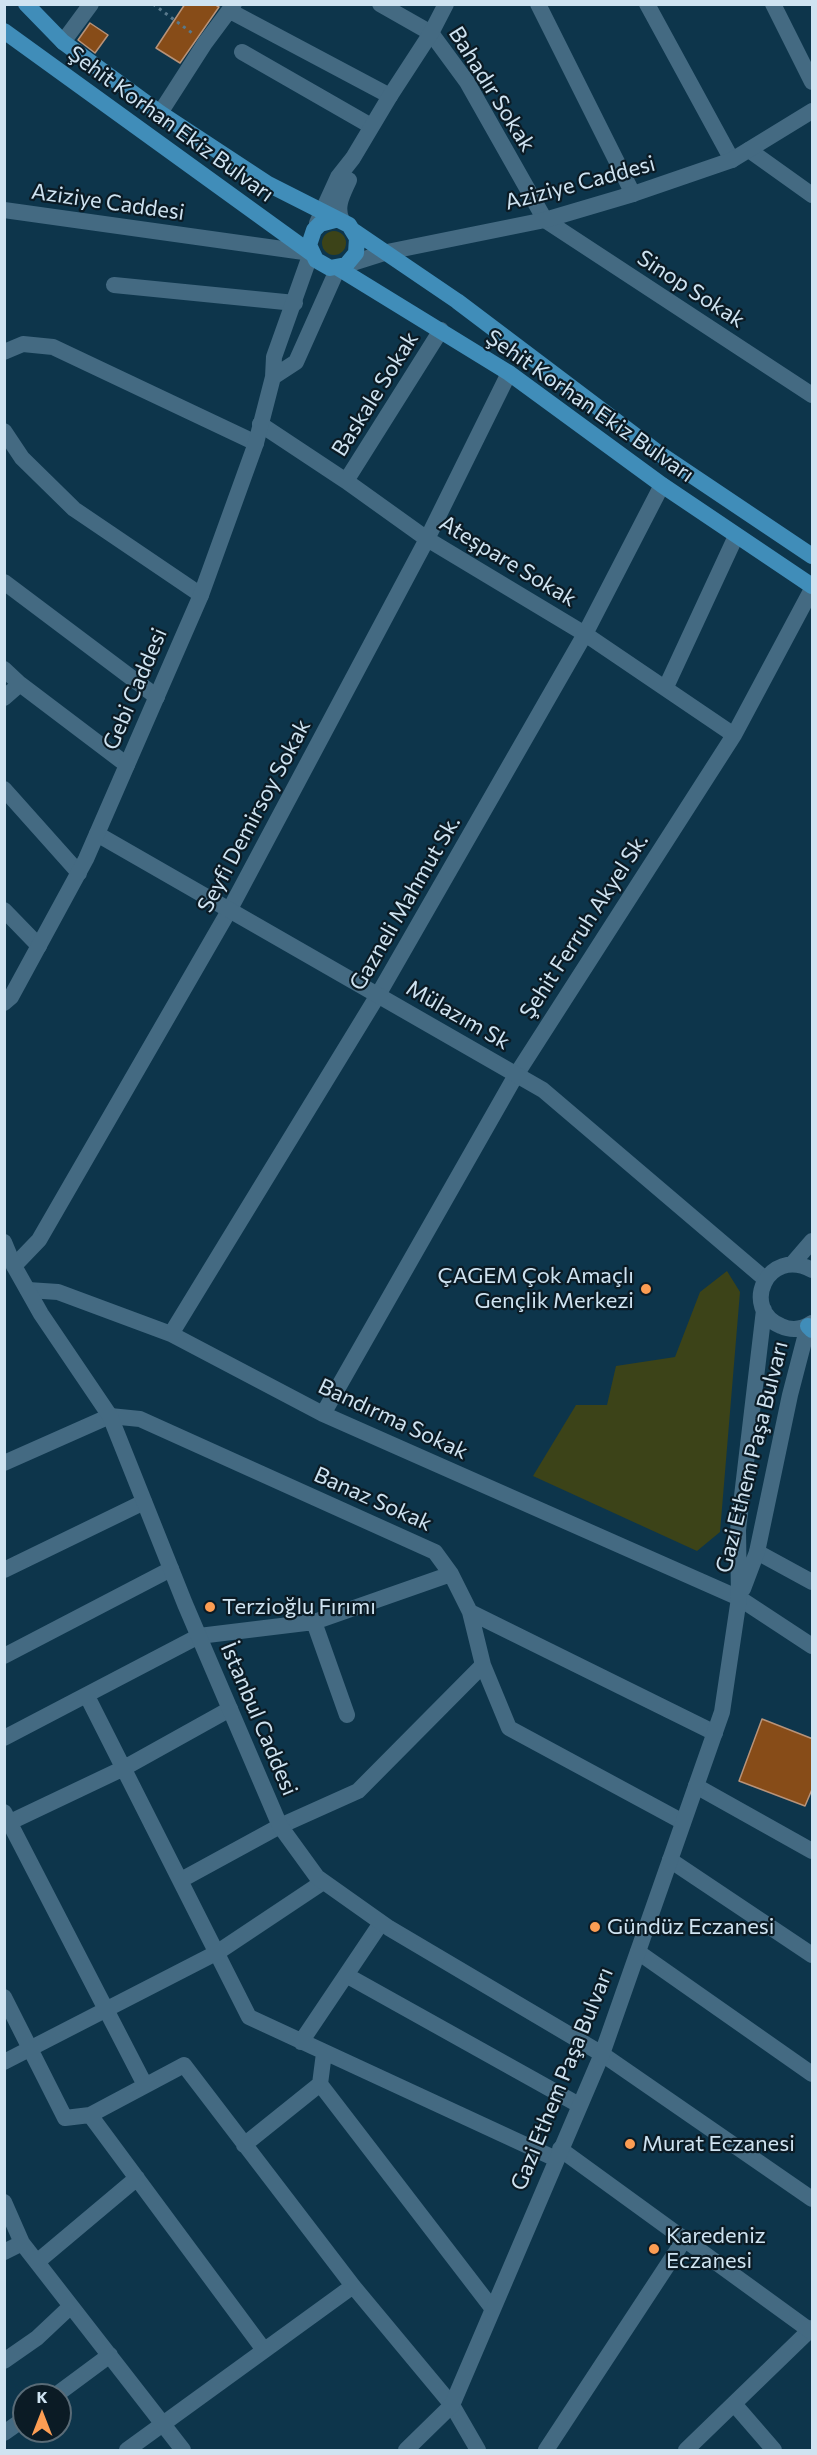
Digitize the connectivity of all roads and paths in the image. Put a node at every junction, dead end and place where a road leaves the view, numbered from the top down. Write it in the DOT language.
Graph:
graph roads {
  1 [pos="26,4"];
  2 [pos="91,4"];
  3 [pos="153,4"];
  4 [pos="380,4"];
  5 [pos="446,4"];
  6 [pos="538,4"];
  7 [pos="647,4"];
  8 [pos="773,4"];
  9 [pos="232,8"];
  10 [pos="5,33"];
  11 [pos="431,33"];
  12 [pos="63,42"];
  13 [pos="205,43"];
  14 [pos="242,52"];
  15 [pos="813,82"];
  16 [pos="390,96"];
  17 [pos="813,111"];
  18 [pos="160,113"];
  19 [pos="371,126"];
  20 [pos="749,150"];
  21 [pos="732,160"];
  22 [pos="633,194"];
  23 [pos="813,195"];
  24 [pos="4,210"];
  25 [pos="545,220"];
  26 [pos="338,221"];
  27 [pos="387,252"];
  28 [pos="311,254"];
  29 [pos="342,266"];
  30 [pos="114,285"];
  31 [pos="295,303"];
  32 [pos="441,330"];
  33 [pos="4,352"];
  34 [pos="509,373"];
  35 [pos="273,377"];
  36 [pos="813,395"];
  37 [pos="260,424"];
  38 [pos="4,431"];
  39 [pos="255,443"];
  40 [pos="346,482"];
  41 [pos="663,485"];
  42 [pos="736,536"];
  43 [pos="427,539"];
  44 [pos="813,556"];
  45 [pos="4,582"];
  46 [pos="813,587"];
  47 [pos="201,595"];
  48 [pos="585,634"];
  49 [pos="4,669"];
  50 [pos="20,684"];
  51 [pos="666,687"];
  52 [pos="157,697"];
  53 [pos="4,698"];
  54 [pos="734,735"];
  55 [pos="127,765"];
  56 [pos="7,797"];
  57 [pos="97,834"];
  58 [pos="79,873"];
  59 [pos="230,909"];
  60 [pos="4,910"];
  61 [pos="39,946"];
  62 [pos="378,995"];
  63 [pos="4,1003"];
  64 [pos="516,1075"];
  65 [pos="813,1241"];
  66 [pos="4,1242"];
  67 [pos="793,1263"];
  68 [pos="14,1266"];
  69 [pos="813,1270"];
  70 [pos="765,1279"];
  71 [pos="28,1290"];
  72 [pos="764,1310"];
  73 [pos="811,1326"];
  74 [pos="171,1334"];
  75 [pos="323,1414"];
  76 [pos="110,1416"];
  77 [pos="4,1463"];
  78 [pos="144,1502"];
  79 [pos="757,1552"];
  80 [pos="171,1569"];
  81 [pos="4,1570"];
  82 [pos="451,1574"];
  83 [pos="813,1581"];
  84 [pos="740,1598"];
  85 [pos="470,1612"];
  86 [pos="314,1622"];
  87 [pos="199,1636"];
  88 [pos="813,1646"];
  89 [pos="4,1656"];
  90 [pos="483,1665"];
  91 [pos="87,1696"];
  92 [pos="230,1709"];
  93 [pos="347,1715"];
  94 [pos="715,1732"];
  95 [pos="4,1738"];
  96 [pos="124,1768"];
  97 [pos="696,1786"];
  98 [pos="6,1820"];
  99 [pos="683,1822"];
  100 [pos="280,1826"];
  101 [pos="813,1851"];
  102 [pos="670,1860"];
  103 [pos="181,1880"];
  104 [pos="323,1882"];
  105 [pos="381,1923"];
  106 [pos="218,1952"];
  107 [pos="638,1952"];
  108 [pos="813,1955"];
  109 [pos="346,1975"];
  110 [pos="4,1997"];
  111 [pos="107,2011"];
  112 [pos="302,2042"];
  113 [pos="30,2048"];
  114 [pos="324,2053"];
  115 [pos="602,2054"];
  116 [pos="4,2062"];
  117 [pos="813,2074"];
  118 [pos="320,2084"];
  119 [pos="146,2085"];
  120 [pos="579,2105"];
  121 [pos="90,2115"];
  122 [pos="244,2145"];
  123 [pos="558,2154"];
  124 [pos="137,2178"];
  125 [pos="813,2199"];
  126 [pos="4,2202"];
  127 [pos="684,2240"];
  128 [pos="22,2243"];
  129 [pos="4,2252"];
  130 [pos="37,2262"];
  131 [pos="353,2286"];
  132 [pos="71,2306"];
  133 [pos="492,2308"];
  134 [pos="812,2331"];
  135 [pos="264,2350"];
  136 [pos="110,2355"];
  137 [pos="4,2361"];
  138 [pos="72,2383"];
  139 [pos="452,2405"];
  140 [pos="735,2405"];
  141 [pos="162,2424"];
  142 [pos="127,2451"];
  143 [pos="183,2451"];
  144 [pos="406,2451"];
  145 [pos="478,2451"];
  146 [pos="546,2451"];
  147 [pos="686,2451"];
  148 [pos="774,2451"];
  1 -- 12 [label="main road, Şehit Korhan Ekiz Bulvarı"];
  2 -- 12 [label="street"];
  3 -- 13 [label="path"];
  4 -- 11 [label="street, Bahadır Sokak"];
  5 -- 11 [label="street"];
  6 -- 22 [label="street"];
  7 -- 21 [label="street"];
  8 -- 15 [label="street"];
  9 -- 13 [label="street"];
  9 -- 16 [label="street"];
  10 -- 28 [label="main road, Şehit Korhan Ekiz Bulvarı"];
  11 -- 16 [label="street"];
  11 -- 25 [label="street, Bahadır Sokak"];
  12 -- 18 [label="main road, Şehit Korhan Ekiz Bulvarı"];
  13 -- 18 [label="street"];
  14 -- 19 [label="street"];
  16 -- 19 [label="street"];
  17 -- 20 [label="street, Aziziye Caddesi"];
  18 -- 26 [label="main road, Şehit Korhan Ekiz Bulvarı"];
  19 -- 26 [label="street"];
  20 -- 21 [label="street, Aziziye Caddesi"];
  20 -- 23 [label="street"];
  21 -- 22 [label="street, Aziziye Caddesi"];
  22 -- 25 [label="street, Aziziye Caddesi"];
  24 -- 28 [label="street, Aziziye Caddesi"];
  25 -- 27 [label="street, Aziziye Caddesi"];
  25 -- 36 [label="street, Sinop Sokak"];
  26 -- 27 [label="main road, Şehit Korhan Ekiz Bulvarı"];
  26 -- 28 [label="main road"];
  26 -- 29 [label="main road"];
  27 -- 29 [label="street, Aziziye Caddesi"];
  27 -- 44 [label="main road, Şehit Korhan Ekiz Bulvarı"];
  28 -- 29 [label="main road"];
  28 -- 31 [label="street, Gebi Caddesi"];
  29 -- 32 [label="main road, Şehit Korhan Ekiz Bulvarı"];
  29 -- 35 [label="street"];
  30 -- 31 [label="street"];
  31 -- 35 [label="street, Gebi Caddesi"];
  32 -- 34 [label="main road, Şehit Korhan Ekiz Bulvarı"];
  32 -- 40 [label="street, Baskale Sokak"];
  33 -- 39 [label="street"];
  34 -- 41 [label="main road, Şehit Korhan Ekiz Bulvarı"];
  34 -- 43 [label="street, Seyfi Demirsoy Sokak"];
  35 -- 37 [label="street, Gebi Caddesi"];
  37 -- 39 [label="street, Gebi Caddesi"];
  37 -- 40 [label="street, Ateşpare Sokak"];
  38 -- 47 [label="street"];
  39 -- 47 [label="street, Gebi Caddesi"];
  40 -- 43 [label="street, Ateşpare Sokak"];
  41 -- 42 [label="main road, Şehit Korhan Ekiz Bulvarı"];
  41 -- 48 [label="street, Gazneli Mahmut Sk."];
  42 -- 46 [label="main road, Şehit Korhan Ekiz Bulvarı"];
  42 -- 51 [label="street"];
  43 -- 48 [label="street, Ateşpare Sokak"];
  43 -- 59 [label="street, Seyfi Demirsoy Sokak"];
  45 -- 52 [label="street"];
  46 -- 54 [label="street, Şehit Ferruh Akyel Sk."];
  47 -- 52 [label="street, Gebi Caddesi"];
  48 -- 51 [label="street, Ateşpare Sokak"];
  48 -- 62 [label="street, Gazneli Mahmut Sk."];
  49 -- 50 [label="street"];
  50 -- 53 [label="street"];
  50 -- 55 [label="street"];
  51 -- 54 [label="street, Ateşpare Sokak"];
  52 -- 55 [label="street, Gebi Caddesi"];
  54 -- 64 [label="street, Şehit Ferruh Akyel Sk."];
  55 -- 57 [label="street, Gebi Caddesi"];
  56 -- 58 [label="street"];
  57 -- 58 [label="street, Gebi Caddesi"];
  57 -- 59 [label="street, Mülazım Sk"];
  58 -- 61 [label="street, Gebi Caddesi"];
  59 -- 62 [label="street, Mülazım Sk"];
  59 -- 68 [label="street, Seyfi Demirsoy Sokak"];
  60 -- 61 [label="street"];
  61 -- 63 [label="street, Gebi Caddesi"];
  62 -- 64 [label="street, Mülazım Sk"];
  62 -- 74 [label="street, Gazneli Mahmut Sk."];
  64 -- 70 [label="street, Mülazım Sk"];
  64 -- 75 [label="street, Şehit Ferruh Akyel Sk."];
  65 -- 67 [label="street"];
  66 -- 68 [label="street, İstanbul Caddesi"];
  67 -- 69 [label="street"];
  67 -- 70 [label="street"];
  68 -- 71 [label="street, İstanbul Caddesi"];
  70 -- 72 [label="street, Gazi Ethem Paşa Bulvarı"];
  71 -- 74 [label="street, Bandırma Sokak"];
  71 -- 76 [label="street, İstanbul Caddesi"];
  72 -- 73 [label="street"];
  72 -- 84 [label="street, Gazi Ethem Paşa Bulvarı"];
  73 -- 79 [label="street, Gazi Ethem Paşa Bulvarı"];
  74 -- 75 [label="street, Bandırma Sokak"];
  75 -- 84 [label="street, Bandırma Sokak"];
  76 -- 77 [label="street"];
  76 -- 78 [label="street, İstanbul Caddesi"];
  76 -- 82 [label="street, Banaz Sokak"];
  78 -- 80 [label="street, İstanbul Caddesi"];
  78 -- 81 [label="street"];
  79 -- 83 [label="street"];
  79 -- 84 [label="street, Gazi Ethem Paşa Bulvarı"];
  80 -- 87 [label="street, İstanbul Caddesi"];
  80 -- 89 [label="street"];
  82 -- 85 [label="street, Banaz Sokak"];
  82 -- 86 [label="street"];
  84 -- 88 [label="street, Bandırma Sokak"];
  84 -- 94 [label="street, Gazi Ethem Paşa Bulvarı"];
  85 -- 90 [label="street, Banaz Sokak"];
  85 -- 94 [label="street"];
  86 -- 87 [label="street"];
  86 -- 93 [label="street"];
  87 -- 91 [label="street"];
  87 -- 92 [label="street, İstanbul Caddesi"];
  90 -- 99 [label="street, Banaz Sokak"];
  90 -- 100 [label="street"];
  91 -- 95 [label="street"];
  91 -- 96 [label="street"];
  92 -- 96 [label="street"];
  92 -- 100 [label="street, İstanbul Caddesi"];
  94 -- 97 [label="street, Gazi Ethem Paşa Bulvarı"];
  96 -- 98 [label="street"];
  96 -- 103 [label="street"];
  97 -- 99 [label="street, Gazi Ethem Paşa Bulvarı"];
  97 -- 101 [label="street"];
  98 -- 111 [label="street"];
  99 -- 102 [label="street, Gazi Ethem Paşa Bulvarı"];
  100 -- 103 [label="street"];
  100 -- 104 [label="street, İstanbul Caddesi"];
  102 -- 107 [label="street, Gazi Ethem Paşa Bulvarı"];
  102 -- 108 [label="street"];
  103 -- 106 [label="street"];
  104 -- 105 [label="street, İstanbul Caddesi"];
  104 -- 106 [label="street"];
  105 -- 109 [label="street"];
  105 -- 115 [label="street, İstanbul Caddesi"];
  106 -- 111 [label="street"];
  106 -- 112 [label="street"];
  107 -- 115 [label="street, Gazi Ethem Paşa Bulvarı"];
  107 -- 117 [label="street"];
  109 -- 112 [label="street"];
  109 -- 120 [label="street"];
  110 -- 113 [label="street"];
  111 -- 113 [label="street"];
  111 -- 119 [label="street"];
  112 -- 114 [label="street"];
  113 -- 116 [label="street"];
  113 -- 121 [label="street"];
  114 -- 118 [label="street"];
  114 -- 123 [label="street"];
  115 -- 120 [label="street, Gazi Ethem Paşa Bulvarı"];
  115 -- 125 [label="street, İstanbul Caddesi"];
  118 -- 122 [label="street"];
  118 -- 133 [label="street"];
  119 -- 121 [label="street"];
  119 -- 122 [label="street"];
  120 -- 123 [label="street, Gazi Ethem Paşa Bulvarı"];
  121 -- 124 [label="street"];
  122 -- 131 [label="street"];
  123 -- 127 [label="street"];
  123 -- 133 [label="street, Gazi Ethem Paşa Bulvarı"];
  124 -- 130 [label="street"];
  124 -- 135 [label="street"];
  126 -- 128 [label="street"];
  127 -- 134 [label="street"];
  127 -- 146 [label="street"];
  128 -- 129 [label="street"];
  128 -- 130 [label="street"];
  130 -- 132 [label="street"];
  131 -- 135 [label="street"];
  131 -- 139 [label="street"];
  132 -- 136 [label="street"];
  132 -- 137 [label="street"];
  133 -- 139 [label="street, Gazi Ethem Paşa Bulvarı"];
  134 -- 140 [label="street"];
  135 -- 141 [label="street"];
  136 -- 138 [label="street"];
  136 -- 141 [label="street"];
  139 -- 144 [label="street, Gazi Ethem Paşa Bulvarı"];
  139 -- 145 [label="street"];
  140 -- 147 [label="street"];
  140 -- 148 [label="street"];
  141 -- 142 [label="street"];
  141 -- 143 [label="street"];
}
